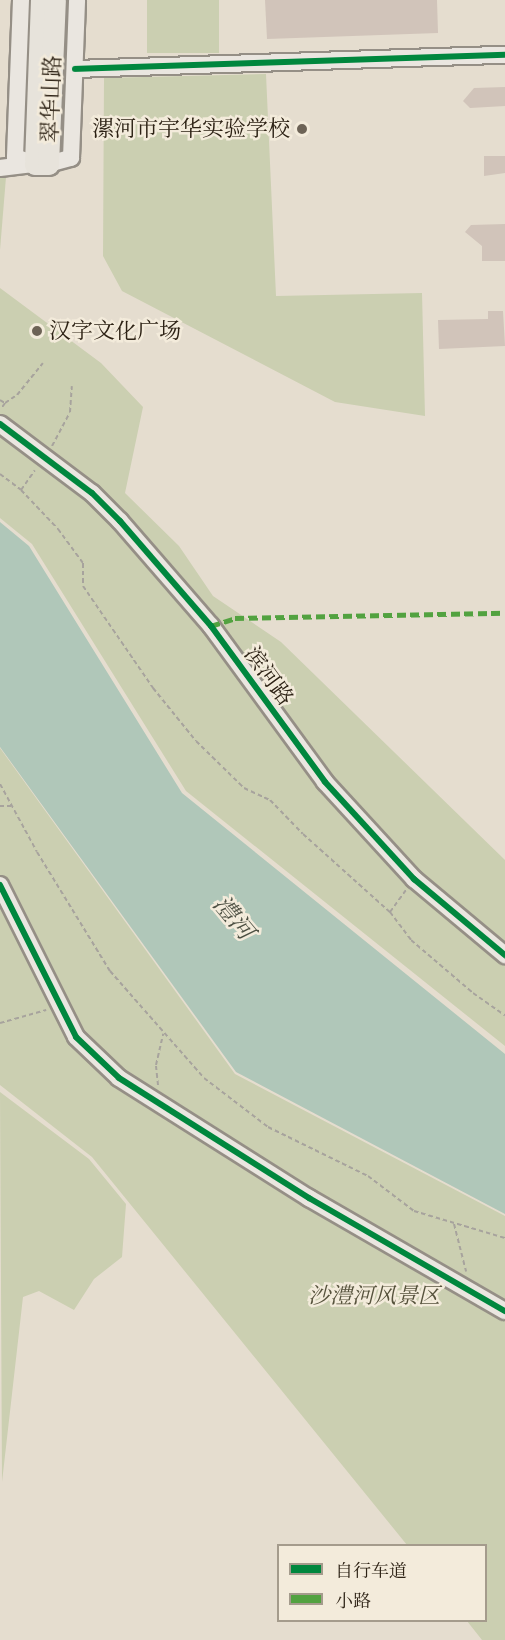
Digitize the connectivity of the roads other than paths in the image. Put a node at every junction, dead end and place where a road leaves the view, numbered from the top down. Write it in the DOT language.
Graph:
graph roads {
  1 [pos="21,0"];
  2 [pos="40,0"];
  3 [pos="55,0"];
  4 [pos="77,0"];
  5 [pos="505,55"];
  6 [pos="75,69"];
  7 [pos="41,164"];
  8 [pos="0,168"];
  9 [pos="0,424"];
  10 [pos="0,885"];
  11 [pos="505,955"];
  12 [pos="505,1311"];
  1 -- 7 [label="street"];
  2 -- 7 [label="main road, 翠华山路"];
  3 -- 7 [label="main road, 翠华山路"];
  4 -- 6 [label="street"];
  5 -- 6 [label="street"];
  6 -- 7 [label="street"];
  7 -- 8 [label="street"];
  9 -- 11 [label="street, 滨河路"];
  10 -- 12 [label="street"];
}
